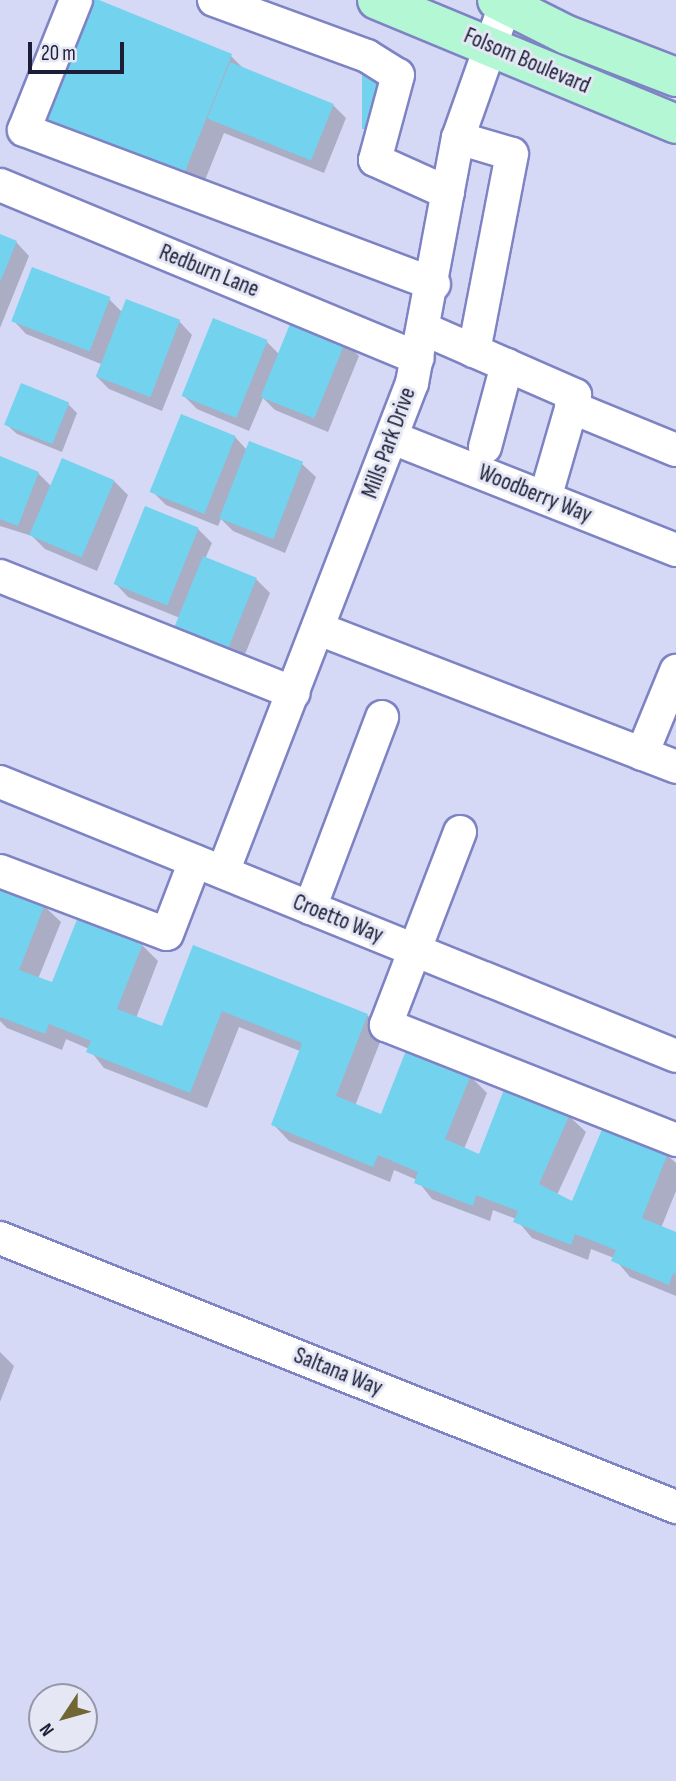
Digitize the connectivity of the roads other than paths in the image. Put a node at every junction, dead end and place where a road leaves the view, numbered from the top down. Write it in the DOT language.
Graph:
graph roads {
  1 [pos="76,0"];
  2 [pos="214,0"];
  3 [pos="377,0"];
  4 [pos="503,1"];
  5 [pos="489,44"];
  6 [pos="676,77"];
  7 [pos="676,124"];
  8 [pos="458,138"];
  9 [pos="0,185"];
  10 [pos="448,193"];
  11 [pos="434,284"];
  12 [pos="421,343"];
  13 [pos="474,351"];
  14 [pos="508,365"];
  15 [pos="571,407"];
  16 [pos="393,438"];
  17 [pos="485,447"];
  18 [pos="676,450"];
  19 [pos="545,498"];
  20 [pos="675,546"];
  21 [pos="0,576"];
  22 [pos="318,629"];
  23 [pos="676,671"];
  24 [pos="294,693"];
  25 [pos="382,717"];
  26 [pos="642,754"];
  27 [pos="676,767"];
  28 [pos="0,782"];
  29 [pos="460,832"];
  30 [pos="209,867"];
  31 [pos="0,871"];
  32 [pos="310,908"];
  33 [pos="414,950"];
  34 [pos="676,1056"];
  35 [pos="676,1140"];
  36 [pos="0,1238"];
  37 [pos="676,1507"];
  1 -- 11 [label="street"];
  2 -- 10 [label="street"];
  3 -- 5 [label="main road, Folsom Boulevard"];
  4 -- 5 [label="street, Mills Park Drive"];
  4 -- 6 [label="main road, Folsom Boulevard"];
  5 -- 7 [label="main road, Folsom Boulevard"];
  5 -- 8 [label="street, Mills Park Drive"];
  8 -- 10 [label="street, Mills Park Drive"];
  8 -- 13 [label="street"];
  9 -- 12 [label="street, Redburn Lane"];
  10 -- 11 [label="street, Mills Park Drive"];
  11 -- 12 [label="street, Mills Park Drive"];
  12 -- 13 [label="street, Redburn Lane"];
  12 -- 16 [label="street, Mills Park Drive"];
  13 -- 14 [label="street, Redburn Lane"];
  14 -- 15 [label="street, Redburn Lane"];
  14 -- 17 [label="street"];
  15 -- 18 [label="street"];
  15 -- 19 [label="street"];
  16 -- 19 [label="street, Woodberry Way"];
  16 -- 22 [label="street, Mills Park Drive"];
  19 -- 20 [label="street, Woodberry Way"];
  21 -- 24 [label="street"];
  22 -- 24 [label="street, Mills Park Drive"];
  22 -- 26 [label="street"];
  23 -- 26 [label="street"];
  24 -- 30 [label="street, Mills Park Drive"];
  25 -- 32 [label="street"];
  26 -- 27 [label="street"];
  28 -- 30 [label="street, Croetto Way"];
  29 -- 33 [label="street"];
  30 -- 31 [label="street, Mills Park Drive"];
  30 -- 32 [label="street, Croetto Way"];
  32 -- 33 [label="street, Croetto Way"];
  33 -- 34 [label="street, Croetto Way"];
  33 -- 35 [label="street"];
  36 -- 37 [label="street, Saltana Way"];
}
